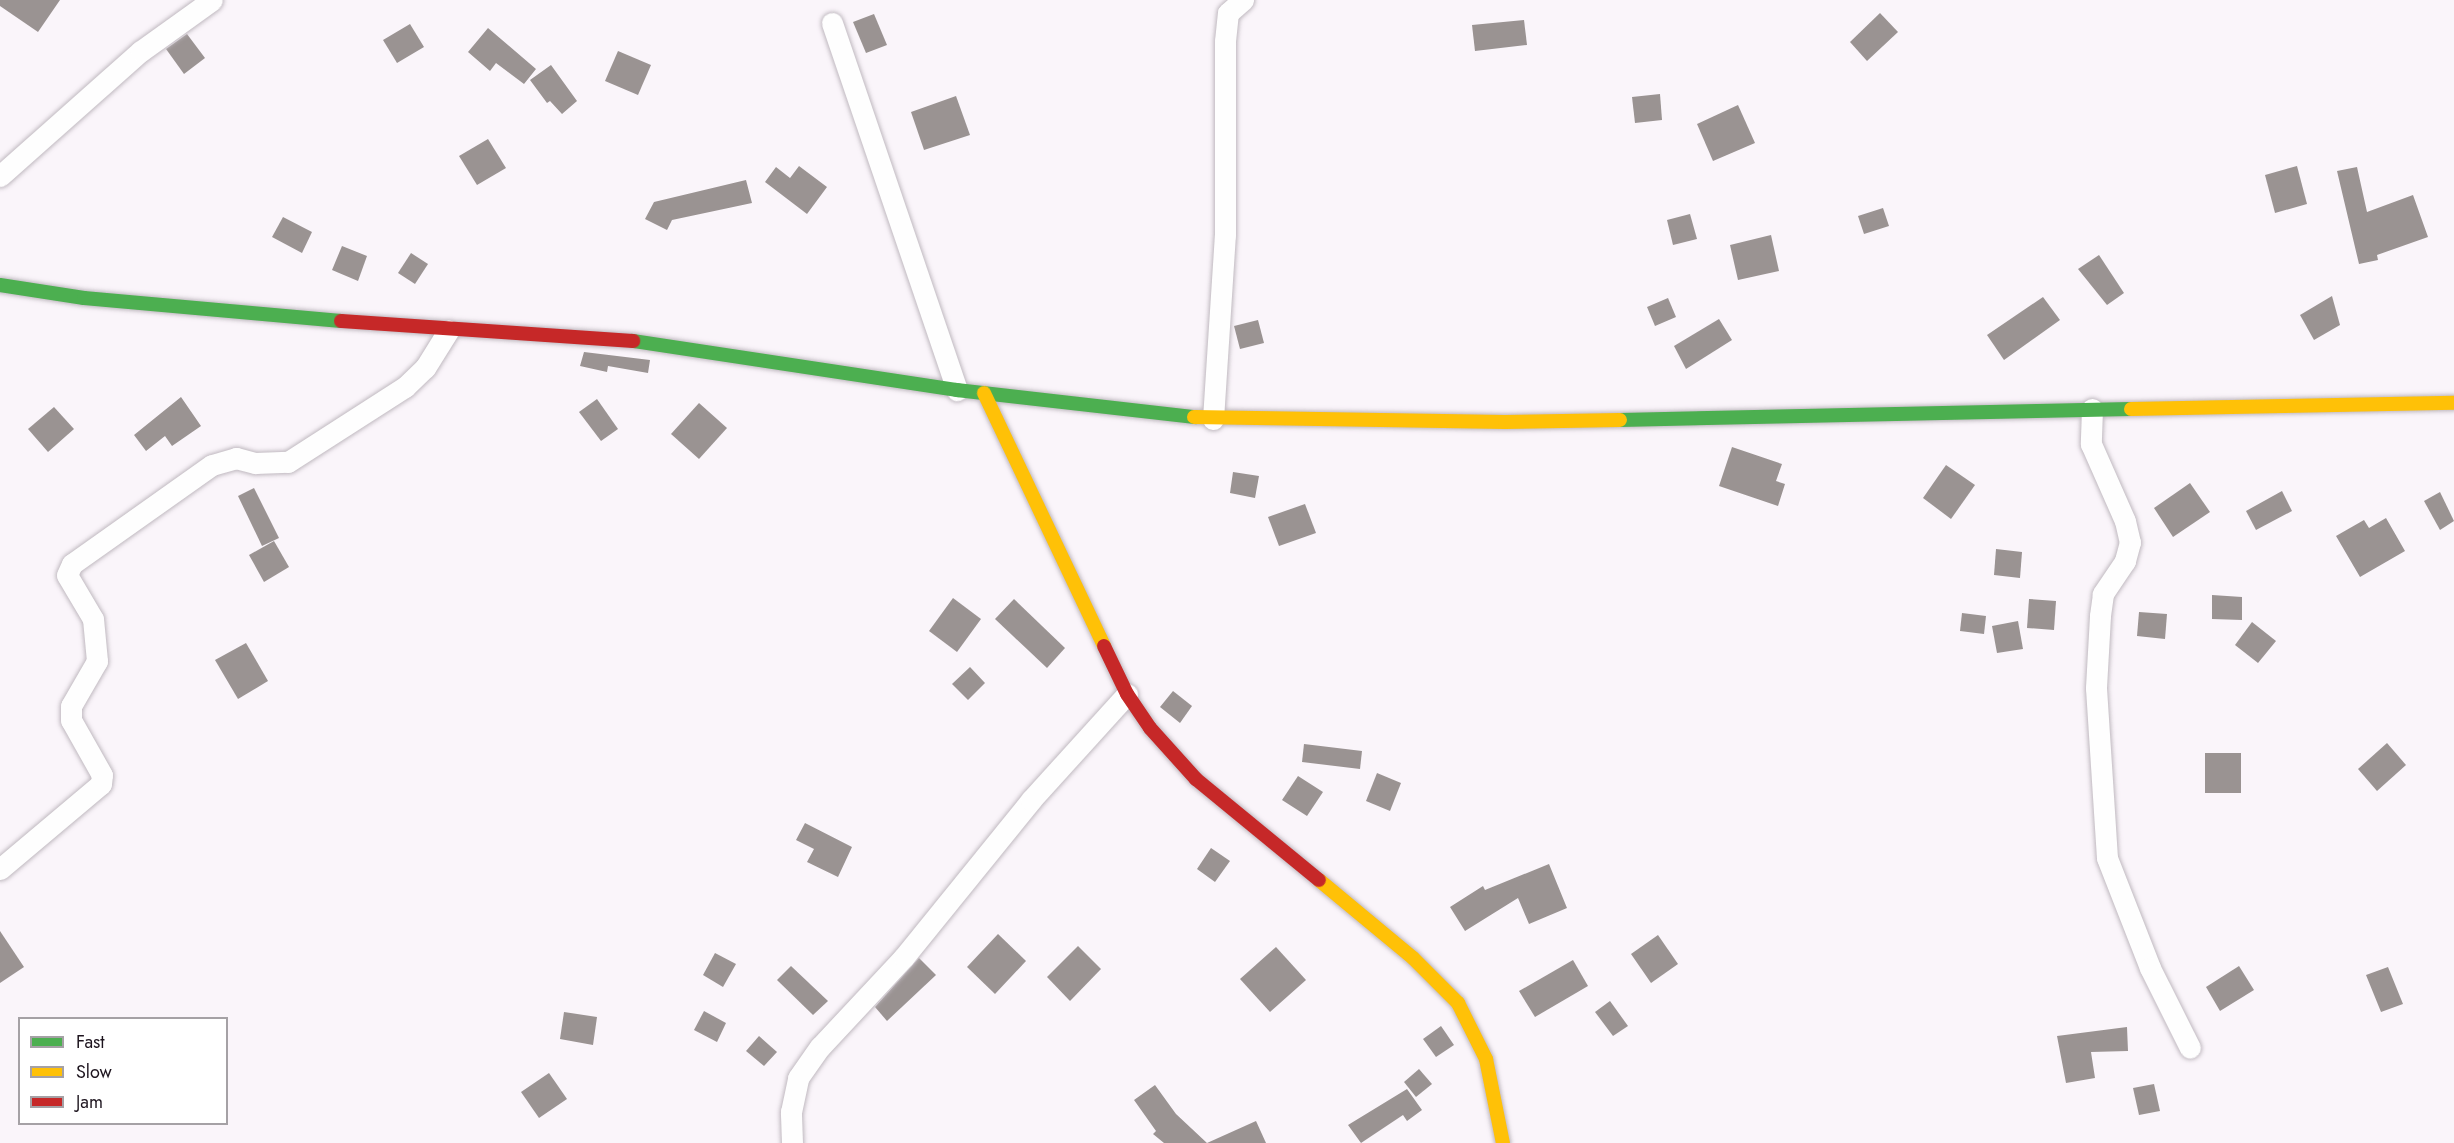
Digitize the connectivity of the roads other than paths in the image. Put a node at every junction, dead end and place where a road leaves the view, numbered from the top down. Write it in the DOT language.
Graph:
graph roads {
  1 [pos="212,0"];
  2 [pos="1243,0"];
  3 [pos="832,23"];
  4 [pos="0,176"];
  5 [pos="0,285"];
  6 [pos="448,331"];
  7 [pos="957,390"];
  8 [pos="984,393"];
  9 [pos="2454,403"];
  10 [pos="2092,409"];
  11 [pos="1214,419"];
  12 [pos="1127,694"];
  13 [pos="0,869"];
  14 [pos="2190,1048"];
  15 [pos="792,1143"];
  16 [pos="1503,1143"];
  1 -- 4 [label="street"];
  2 -- 11 [label="street"];
  3 -- 7 [label="street"];
  5 -- 6 [label="street"];
  6 -- 7 [label="street"];
  6 -- 13 [label="street"];
  7 -- 8 [label="street"];
  8 -- 11 [label="street"];
  8 -- 12 [label="street"];
  9 -- 10 [label="street"];
  10 -- 11 [label="street"];
  10 -- 14 [label="street"];
  12 -- 15 [label="street"];
  12 -- 16 [label="street"];
}
